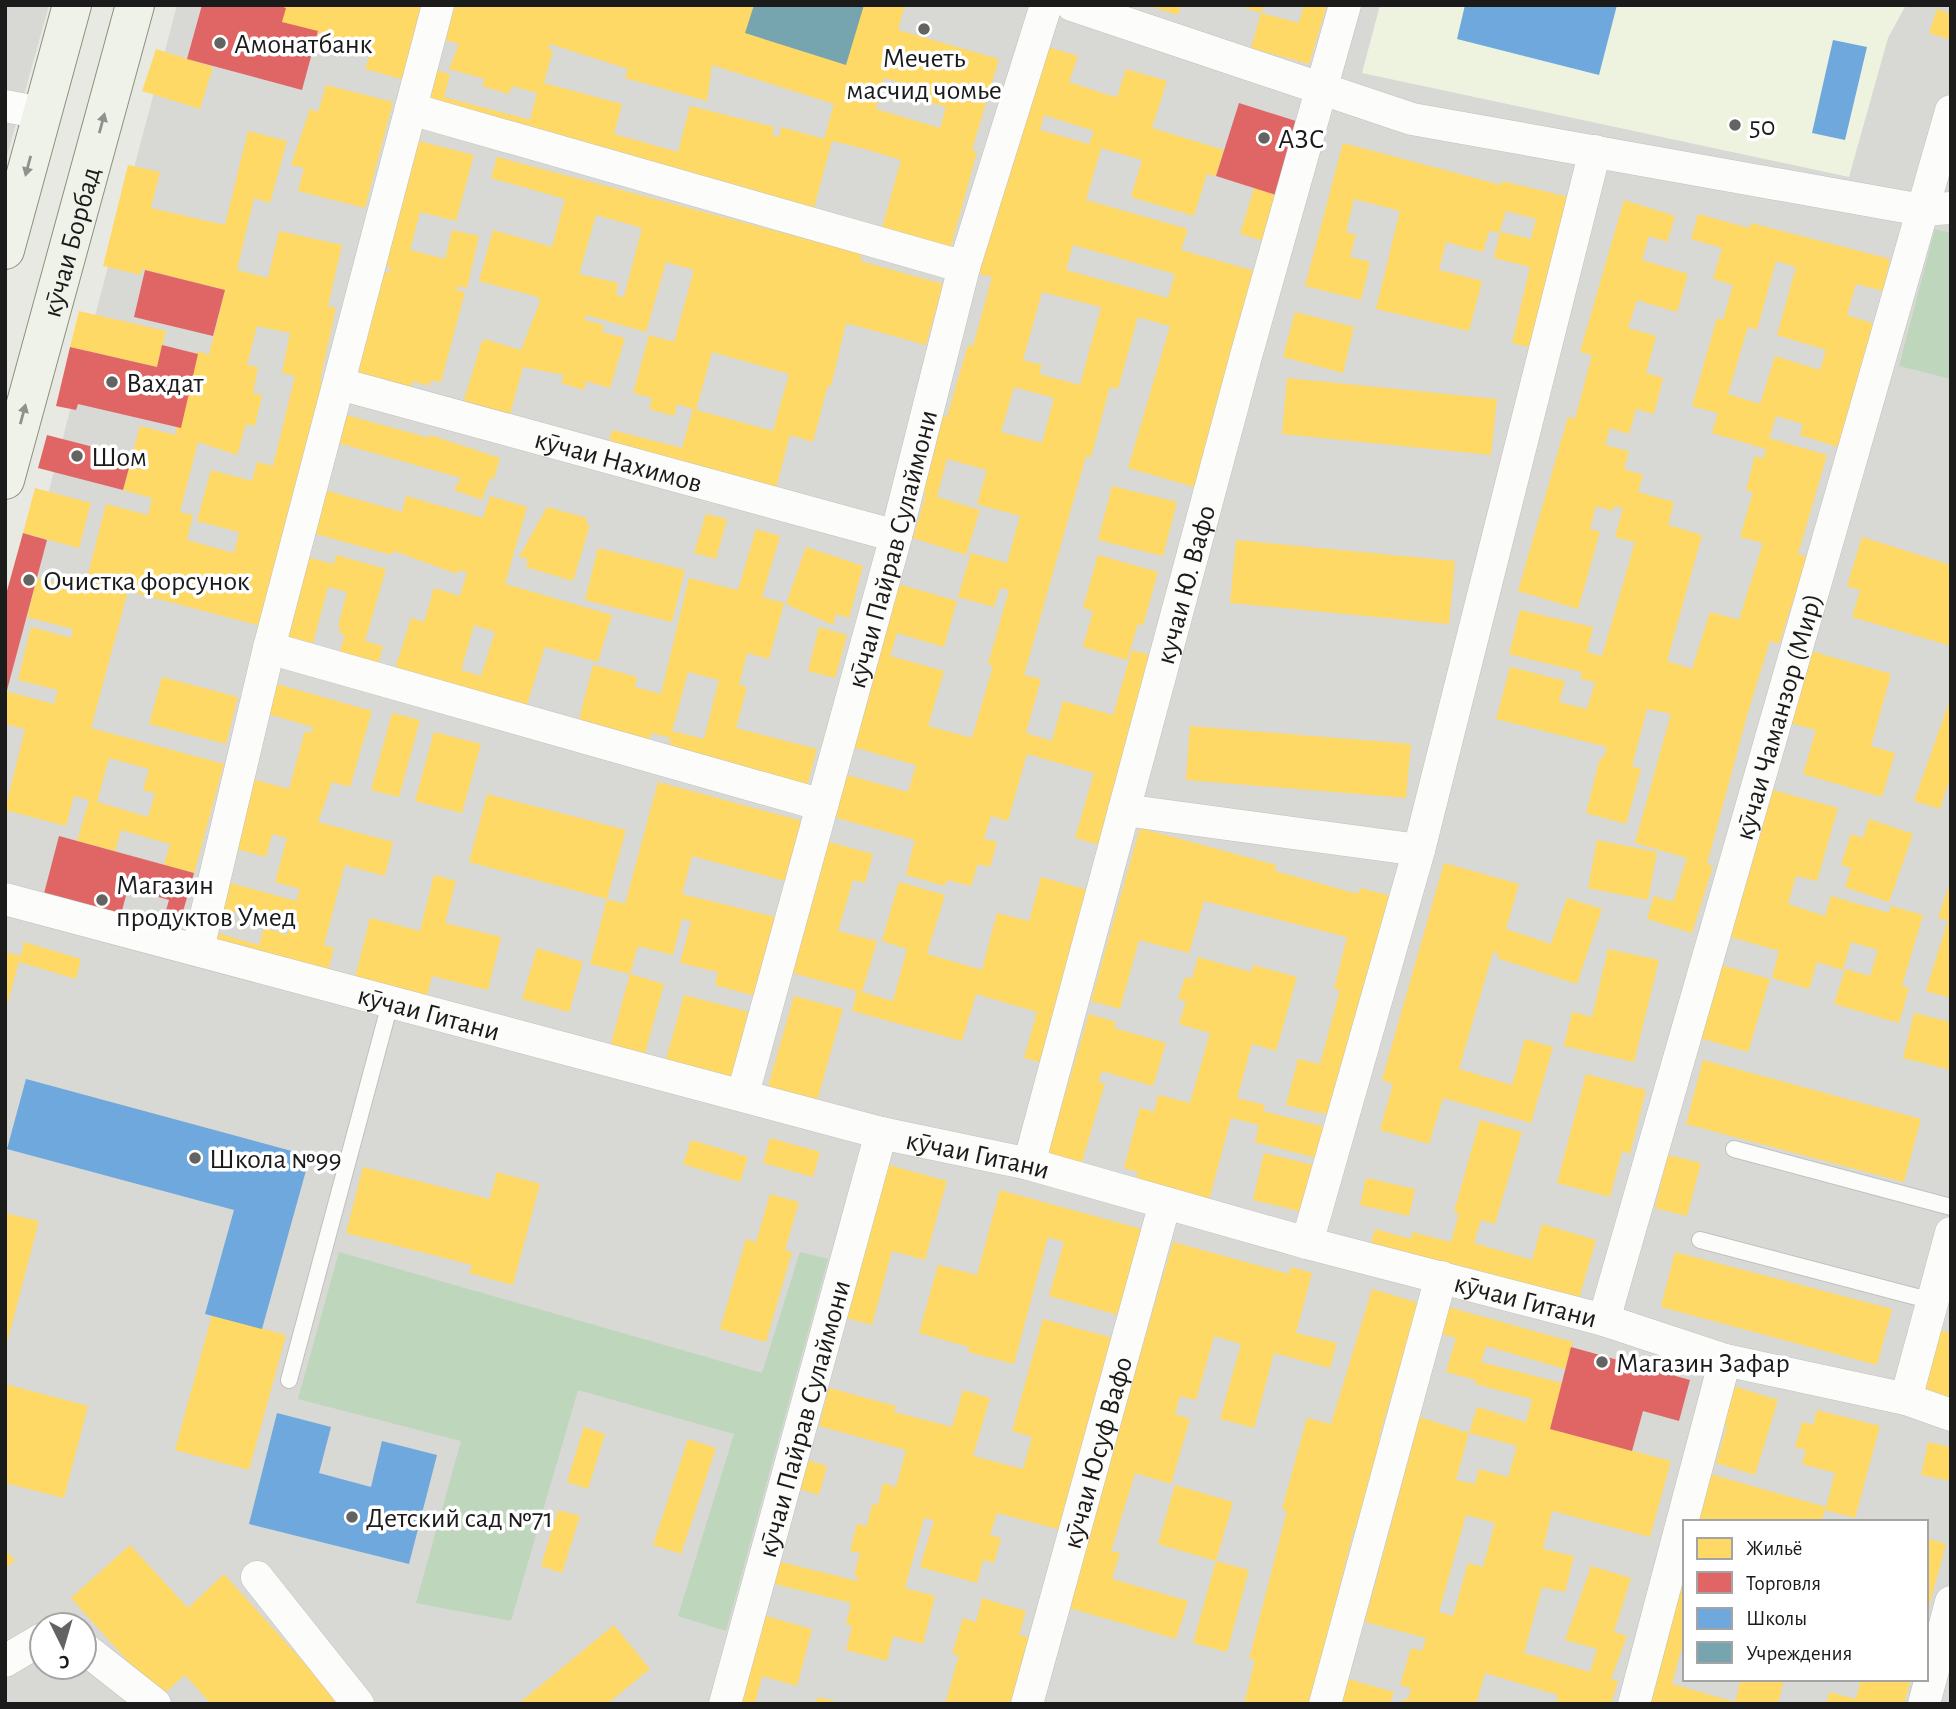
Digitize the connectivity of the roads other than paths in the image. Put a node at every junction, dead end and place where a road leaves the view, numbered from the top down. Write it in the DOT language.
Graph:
graph roads {
  1 [pos="72,5"];
  2 [pos="135,5"];
  3 [pos="438,5"];
  4 [pos="1046,5"];
  5 [pos="1072,5"];
  6 [pos="1345,5"];
  7 [pos="1324,89"];
  8 [pos="15,108"];
  9 [pos="411,109"];
  10 [pos="1951,111"];
  11 [pos="1595,151"];
  12 [pos="1937,209"];
  13 [pos="5,250"];
  14 [pos="964,267"];
  15 [pos="340,384"];
  16 [pos="5,480"];
  17 [pos="896,536"];
  18 [pos="269,648"];
  19 [pos="822,805"];
  20 [pos="1124,810"];
  21 [pos="1419,850"];
  22 [pos="5,899"];
  23 [pos="198,949"];
  24 [pos="391,1000"];
  25 [pos="743,1094"];
  26 [pos="881,1133"];
  27 [pos="1734,1149"];
  28 [pos="1029,1164"];
  29 [pos="1165,1203"];
  30 [pos="1951,1207"];
  31 [pos="1951,1233"];
  32 [pos="1700,1240"];
  33 [pos="1307,1242"];
  34 [pos="1441,1277"];
  35 [pos="1932,1301"];
  36 [pos="1604,1320"];
  37 [pos="1725,1360"];
  38 [pos="289,1380"];
  39 [pos="1906,1399"];
  40 [pos="1951,1415"];
  41 [pos="257,1577"];
  42 [pos="1951,1602"];
  43 [pos="28,1647"];
  44 [pos="98,1659"];
  45 [pos="5,1661"];
  46 [pos="155,1704"];
  47 [pos="358,1704"];
  48 [pos="725,1704"];
  49 [pos="1027,1704"];
  50 [pos="1325,1704"];
  51 [pos="1634,1704"];
  52 [pos="1924,1704"];
  1 -- 8 [label="main road"];
  16 -- 2 [label="main road, кӯчаи Борбад, one-way"];
  3 -- 9 [label="street"];
  4 -- 14 [label="street, кӯчаи Пайрав Сулаймони"];
  5 -- 7 [label="street"];
  6 -- 7 [label="street, кучаи Ю. Вафо"];
  7 -- 11 [label="street"];
  7 -- 20 [label="street, кучаи Ю. Вафо"];
  8 -- 13 [label="main road, one-way"];
  9 -- 14 [label="street"];
  9 -- 15 [label="street"];
  10 -- 12 [label="street, кӯчаи Чаманзор (Мир)"];
  11 -- 12 [label="street"];
  11 -- 21 [label="street"];
  12 -- 36 [label="street, кӯчаи Чаманзор (Мир)"];
  14 -- 17 [label="street, кӯчаи Пайрав Сулаймони"];
  15 -- 17 [label="street, кӯчаи Нахимов"];
  15 -- 18 [label="street"];
  17 -- 19 [label="street, кӯчаи Пайрав Сулаймони"];
  18 -- 19 [label="street"];
  18 -- 23 [label="street"];
  19 -- 25 [label="street, кӯчаи Пайрав Сулаймони"];
  20 -- 21 [label="street"];
  20 -- 28 [label="street, кучаи Ю. Вафо"];
  21 -- 33 [label="street"];
  22 -- 23 [label="street, кӯчаи Гитани"];
  23 -- 24 [label="street, кӯчаи Гитани"];
  24 -- 25 [label="street, кӯчаи Гитани"];
  24 -- 38 [label="lane"];
  25 -- 26 [label="street, кӯчаи Гитани"];
  26 -- 28 [label="street, кӯчаи Гитани"];
  26 -- 48 [label="street, кӯчаи Пайрав Сулаймони"];
  27 -- 30 [label="lane"];
  28 -- 29 [label="street, кӯчаи Гитани"];
  29 -- 33 [label="street, кӯчаи Гитани"];
  29 -- 49 [label="street, кӯчаи Юсуф Вафо"];
  31 -- 35 [label="street"];
  32 -- 35 [label="lane"];
  33 -- 34 [label="street, кӯчаи Гитани"];
  34 -- 36 [label="street, кӯчаи Гитани"];
  34 -- 50 [label="street"];
  35 -- 39 [label="street"];
  36 -- 37 [label="street, кӯчаи Гитани"];
  37 -- 39 [label="street, кӯчаи Гитани"];
  37 -- 51 [label="street"];
  39 -- 40 [label="street, кӯчаи Гитани"];
  41 -- 47 [label="street"];
  42 -- 52 [label="street"];
  43 -- 45 [label="street"];
  44 -- 46 [label="street"];
}
